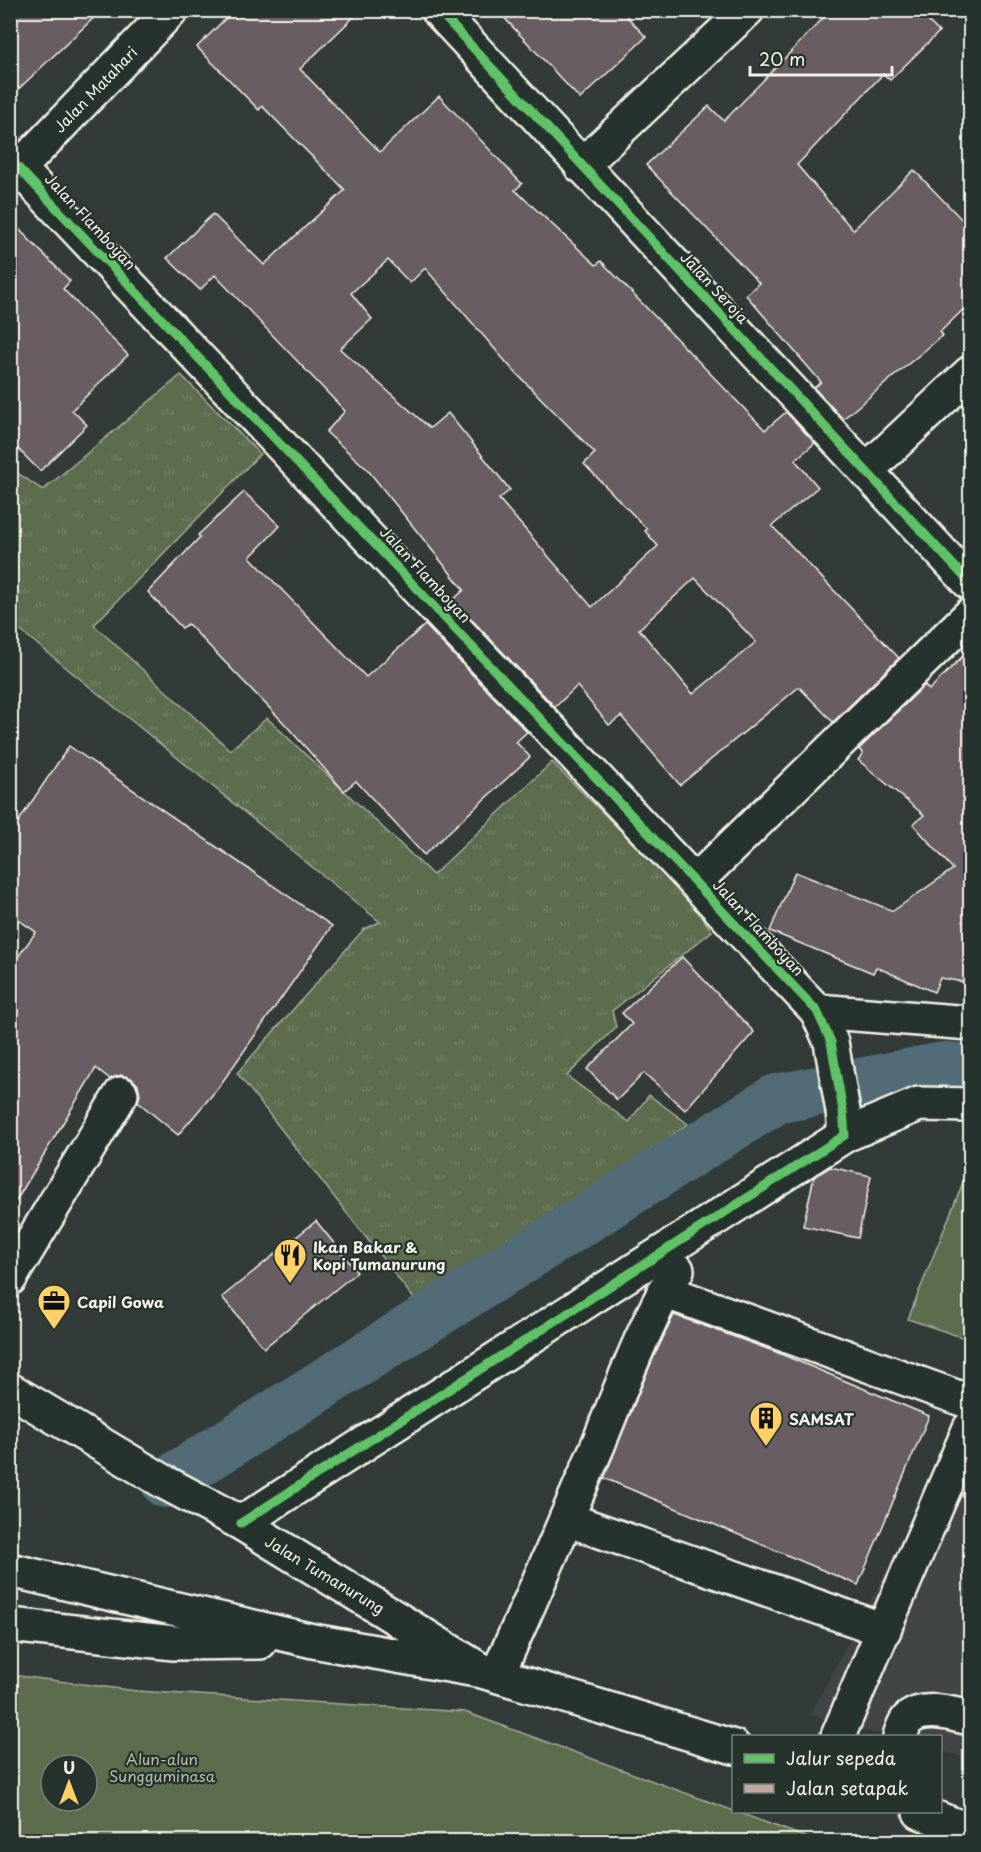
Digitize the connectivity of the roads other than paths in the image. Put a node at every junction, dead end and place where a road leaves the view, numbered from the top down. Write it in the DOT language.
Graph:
graph roads {
  1 [pos="171,10"];
  2 [pos="438,10"];
  3 [pos="747,10"];
  4 [pos="15,163"];
  5 [pos="581,166"];
  6 [pos="970,373"];
  7 [pos="866,471"];
  8 [pos="970,583"];
  9 [pos="970,615"];
  10 [pos="696,881"];
  11 [pos="817,1011"];
  12 [pos="970,1023"];
  13 [pos="121,1094"];
  14 [pos="970,1105"];
  15 [pos="844,1123"];
  16 [pos="10,1278"];
  17 [pos="10,1390"];
  18 [pos="970,1402"];
  19 [pos="970,1428"];
  20 [pos="566,1519"];
  21 [pos="241,1523"];
  22 [pos="10,1570"];
  23 [pos="10,1625"];
  24 [pos="884,1630"];
  25 [pos="313,1641"];
  26 [pos="489,1673"];
  27 [pos="970,1718"];
  28 [pos="839,1735"];
  29 [pos="901,1735"];
  30 [pos="732,1746"];
  31 [pos="922,1813"];
  32 [pos="970,1832"];
  1 -- 4 [label="street, Jalan Matahari"];
  2 -- 5 [label="street, Jalan Seroja"];
  3 -- 5 [label="street"];
  4 -- 10 [label="street, Jalan Flamboyan"];
  5 -- 7 [label="street, Jalan Seroja"];
  6 -- 7 [label="street"];
  7 -- 8 [label="street, Jalan Seroja"];
  9 -- 10 [label="street"];
  10 -- 11 [label="street, Jalan Flamboyan"];
  11 -- 12 [label="street"];
  11 -- 15 [label="street, Jalan Flamboyan"];
  13 -- 16 [label="street"];
  14 -- 15 [label="street"];
  15 -- 21 [label="street"];
  17 -- 21 [label="street, Jalan Tumanurung"];
  18 -- 20 [label="street"];
  19 -- 24 [label="street"];
  20 -- 24 [label="street"];
  20 -- 26 [label="street"];
  21 -- 26 [label="street, Jalan Tumanurung"];
  22 -- 25 [label="street, Jalan Tumanurung"];
  23 -- 25 [label="street, Jalan Tumanurung"];
  24 -- 28 [label="street"];
  25 -- 26 [label="street, Jalan Tumanurung"];
  26 -- 30 [label="street, Jalan Tumanurung"];
  27 -- 29 [label="street"];
  31 -- 32 [label="street"];
}
